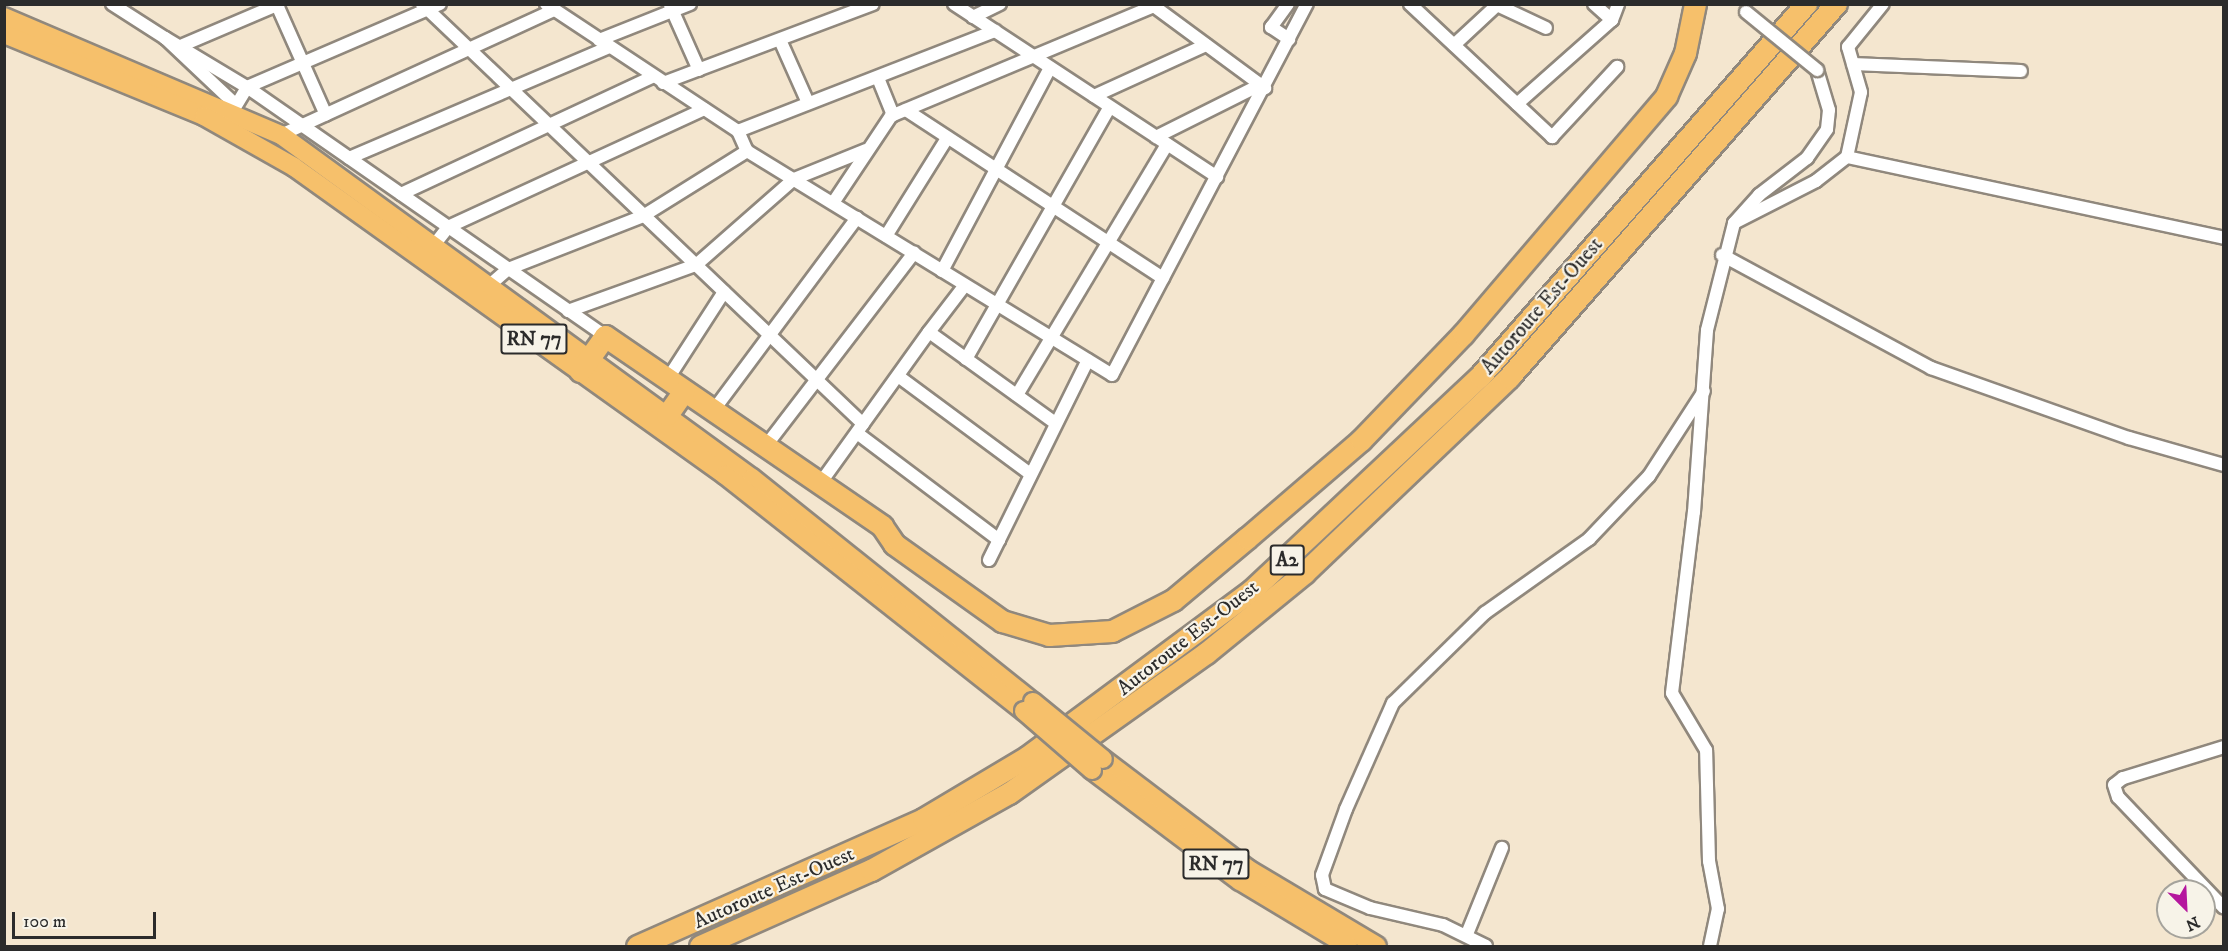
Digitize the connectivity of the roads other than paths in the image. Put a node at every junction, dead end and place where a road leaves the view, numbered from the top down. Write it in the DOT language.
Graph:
graph roads {
  1 [pos="112,4"];
  2 [pos="440,4"];
  3 [pos="690,4"];
  4 [pos="873,4"];
  5 [pos="954,4"];
  6 [pos="1000,4"];
  7 [pos="1288,4"];
  8 [pos="1307,4"];
  9 [pos="1410,4"];
  10 [pos="1431,4"];
  11 [pos="1594,4"];
  12 [pos="1618,4"];
  13 [pos="1683,4"];
  14 [pos="1695,4"];
  15 [pos="1806,4"];
  16 [pos="1836,4"];
  17 [pos="1883,4"];
  18 [pos="278,5"];
  19 [pos="1153,5"];
  20 [pos="550,7"];
  21 [pos="424,8"];
  22 [pos="672,8"];
  23 [pos="1743,8"];
  24 [pos="1421,15"];
  25 [pos="4,17"];
  26 [pos="973,17"];
  27 [pos="1612,20"];
  28 [pos="1546,28"];
  29 [pos="995,31"];
  30 [pos="4,34"];
  31 [pos="165,38"];
  32 [pos="1289,39"];
  33 [pos="780,40"];
  34 [pos="604,43"];
  35 [pos="183,45"];
  36 [pos="1206,45"];
  37 [pos="1454,45"];
  38 [pos="468,50"];
  39 [pos="1033,56"];
  40 [pos="305,64"];
  41 [pos="1853,64"];
  42 [pos="1617,67"];
  43 [pos="1050,68"];
  44 [pos="699,70"];
  45 [pos="2021,71"];
  46 [pos="878,78"];
  47 [pos="659,80"];
  48 [pos="1262,86"];
  49 [pos="247,87"];
  50 [pos="511,91"];
  51 [pos="1094,96"];
  52 [pos="808,103"];
  53 [pos="1517,104"];
  54 [pos="1110,106"];
  55 [pos="704,109"];
  56 [pos="906,110"];
  57 [pos="231,114"];
  58 [pos="326,115"];
  59 [pos="893,115"];
  60 [pos="300,124"];
  61 [pos="547,125"];
  62 [pos="738,131"];
  63 [pos="281,135"];
  64 [pos="946,140"];
  65 [pos="1162,140"];
  66 [pos="747,150"];
  67 [pos="866,150"];
  68 [pos="1846,157"];
  69 [pos="349,158"];
  70 [pos="590,165"];
  71 [pos="998,173"];
  72 [pos="1217,177"];
  73 [pos="794,179"];
  74 [pos="401,194"];
  75 [pos="833,203"];
  76 [pos="1054,209"];
  77 [pos="643,216"];
  78 [pos="857,218"];
  79 [pos="1734,223"];
  80 [pos="448,227"];
  81 [pos="886,236"];
  82 [pos="405,238"];
  83 [pos="2223,238"];
  84 [pos="1109,244"];
  85 [pos="431,249"];
  86 [pos="914,253"];
  87 [pos="1722,255"];
  88 [pos="696,265"];
  89 [pos="508,269"];
  90 [pos="942,271"];
  91 [pos="1163,278"];
  92 [pos="965,285"];
  93 [pos="724,292"];
  94 [pos="480,293"];
  95 [pos="998,305"];
  96 [pos="568,311"];
  97 [pos="929,332"];
  98 [pos="769,335"];
  99 [pos="605,336"];
  100 [pos="1052,338"];
  101 [pos="966,359"];
  102 [pos="1088,360"];
  103 [pos="585,365"];
  104 [pos="898,376"];
  105 [pos="816,380"];
  106 [pos="676,386"];
  107 [pos="1705,390"];
  108 [pos="1017,395"];
  109 [pos="713,411"];
  110 [pos="667,415"];
  111 [pos="1055,423"];
  112 [pos="860,428"];
  113 [pos="765,447"];
  114 [pos="2223,465"];
  115 [pos="1029,473"];
  116 [pos="819,485"];
  117 [pos="874,523"];
  118 [pos="999,540"];
  119 [pos="989,560"];
  120 [pos="1028,706"];
  121 [pos="2223,747"];
  122 [pos="1098,764"];
  123 [pos="1502,848"];
  124 [pos="2223,908"];
  125 [pos="1467,934"];
  126 [pos="637,946"];
  127 [pos="700,946"];
  128 [pos="1348,946"];
  129 [pos="1377,946"];
  130 [pos="1486,946"];
  131 [pos="1710,946"];
  1 -- 31 [label="street"];
  2 -- 21 [label="street"];
  3 -- 22 [label="street"];
  4 -- 33 [label="street"];
  5 -- 26 [label="street"];
  6 -- 26 [label="street"];
  7 -- 32 [label="street"];
  8 -- 32 [label="street"];
  9 -- 24 [label="street"];
  10 -- 24 [label="street"];
  11 -- 27 [label="street"];
  12 -- 27 [label="street"];
  13 -- 117 [label="highway"];
  14 -- 117 [label="highway"];
  15 -- 126 [label="highway, Autoroute Est-Ouest / A2"];
  16 -- 127 [label="highway, Autoroute Est-Ouest / A2"];
  17 -- 41 [label="street"];
  18 -- 35 [label="street"];
  18 -- 40 [label="street"];
  19 -- 36 [label="street"];
  19 -- 39 [label="street"];
  20 -- 34 [label="street"];
  20 -- 38 [label="street"];
  21 -- 38 [label="street"];
  21 -- 40 [label="street"];
  22 -- 34 [label="street"];
  22 -- 44 [label="street"];
  23 -- 79 [label="street, bridge"];
  24 -- 37 [label="street"];
  25 -- 57 [label="main road"];
  26 -- 29 [label="street"];
  27 -- 53 [label="street"];
  28 -- 37 [label="street"];
  29 -- 39 [label="street"];
  29 -- 46 [label="street"];
  30 -- 57 [label="main road, RN 77"];
  31 -- 35 [label="street"];
  31 -- 57 [label="street"];
  32 -- 48 [label="street"];
  33 -- 44 [label="street"];
  33 -- 52 [label="street"];
  34 -- 47 [label="street"];
  34 -- 50 [label="street"];
  35 -- 49 [label="street"];
  36 -- 48 [label="street"];
  36 -- 51 [label="street"];
  37 -- 53 [label="street"];
  38 -- 50 [label="street"];
  38 -- 58 [label="street"];
  39 -- 43 [label="street"];
  39 -- 56 [label="street"];
  40 -- 49 [label="street"];
  40 -- 58 [label="street"];
  41 -- 45 [label="street"];
  41 -- 68 [label="street"];
  42 -- 53 [label="street"];
  43 -- 51 [label="street"];
  43 -- 71 [label="street"];
  44 -- 47 [label="street"];
  46 -- 52 [label="street"];
  46 -- 59 [label="street"];
  47 -- 55 [label="street"];
  47 -- 61 [label="street"];
  48 -- 65 [label="street"];
  48 -- 72 [label="street"];
  49 -- 57 [label="street"];
  49 -- 60 [label="street"];
  50 -- 61 [label="street"];
  50 -- 69 [label="street"];
  51 -- 54 [label="street"];
  52 -- 62 [label="street"];
  54 -- 65 [label="street"];
  54 -- 76 [label="street"];
  55 -- 62 [label="street"];
  55 -- 70 [label="street"];
  56 -- 59 [label="street"];
  56 -- 64 [label="street"];
  57 -- 63 [label="main road"];
  57 -- 82 [label="main road, RN 77"];
  58 -- 60 [label="street"];
  59 -- 67 [label="street"];
  60 -- 63 [label="street"];
  60 -- 69 [label="street"];
  61 -- 70 [label="street"];
  61 -- 74 [label="street"];
  62 -- 66 [label="street"];
  63 -- 82 [label="main road"];
  64 -- 71 [label="street"];
  64 -- 81 [label="street"];
  65 -- 72 [label="street"];
  65 -- 84 [label="street"];
  66 -- 73 [label="street"];
  66 -- 77 [label="street"];
  67 -- 73 [label="street"];
  67 -- 75 [label="street"];
  68 -- 79 [label="street"];
  68 -- 83 [label="street"];
  69 -- 74 [label="street"];
  70 -- 77 [label="street"];
  70 -- 80 [label="street"];
  71 -- 76 [label="street"];
  71 -- 90 [label="street"];
  72 -- 91 [label="street"];
  73 -- 75 [label="street"];
  73 -- 88 [label="street"];
  74 -- 80 [label="street"];
  75 -- 78 [label="street"];
  76 -- 84 [label="street"];
  76 -- 95 [label="street"];
  77 -- 88 [label="street"];
  77 -- 89 [label="street"];
  78 -- 81 [label="street"];
  78 -- 98 [label="street"];
  79 -- 87 [label="street"];
  80 -- 85 [label="street"];
  80 -- 89 [label="street"];
  81 -- 86 [label="street"];
  82 -- 85 [label="main road"];
  82 -- 94 [label="main road, RN 77"];
  84 -- 91 [label="street"];
  84 -- 100 [label="street"];
  85 -- 94 [label="main road"];
  86 -- 90 [label="street"];
  86 -- 105 [label="street"];
  87 -- 107 [label="street"];
  87 -- 114 [label="street"];
  88 -- 93 [label="street"];
  88 -- 96 [label="street"];
  89 -- 94 [label="street"];
  89 -- 96 [label="street"];
  90 -- 92 [label="street"];
  91 -- 102 [label="street"];
  92 -- 95 [label="street"];
  92 -- 97 [label="street"];
  93 -- 98 [label="street"];
  93 -- 106 [label="street"];
  94 -- 103 [label="main road, RN 77"];
  95 -- 100 [label="street"];
  95 -- 101 [label="street"];
  96 -- 99 [label="street"];
  97 -- 101 [label="street"];
  97 -- 104 [label="street"];
  98 -- 105 [label="street"];
  98 -- 109 [label="street"];
  99 -- 103 [label="highway"];
  99 -- 106 [label="highway"];
  100 -- 102 [label="street"];
  100 -- 108 [label="street"];
  101 -- 108 [label="street"];
  102 -- 111 [label="street"];
  103 -- 110 [label="main road"];
  103 -- 120 [label="main road, RN 77"];
  104 -- 112 [label="street"];
  104 -- 115 [label="street"];
  105 -- 112 [label="street"];
  105 -- 113 [label="street"];
  106 -- 109 [label="highway"];
  106 -- 110 [label="highway"];
  107 -- 125 [label="street"];
  107 -- 131 [label="street"];
  108 -- 111 [label="street"];
  109 -- 113 [label="highway"];
  110 -- 120 [label="main road"];
  111 -- 115 [label="street"];
  112 -- 116 [label="street"];
  112 -- 118 [label="street"];
  113 -- 116 [label="highway"];
  115 -- 118 [label="street"];
  116 -- 117 [label="highway"];
  118 -- 119 [label="street"];
  120 -- 122 [label="main road, bridge"];
  121 -- 124 [label="street"];
  122 -- 128 [label="main road, RN 77"];
  122 -- 129 [label="main road"];
  123 -- 125 [label="street"];
  125 -- 130 [label="street"];
}
